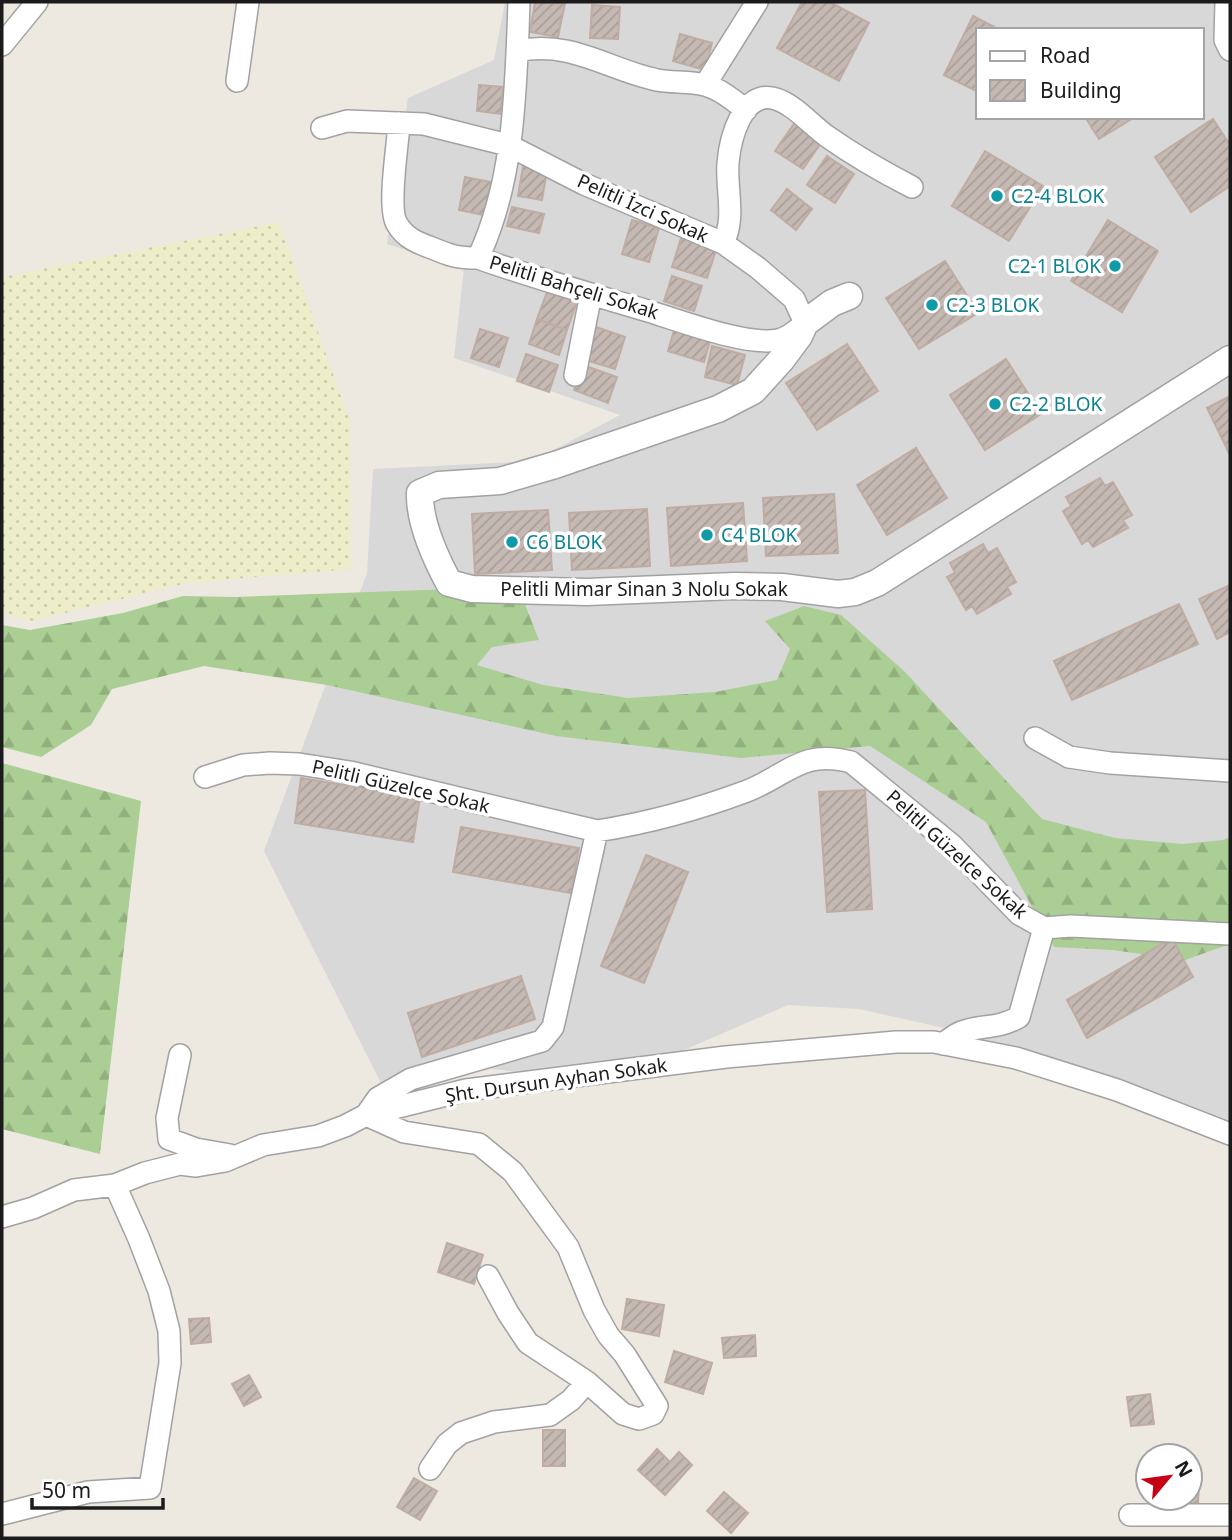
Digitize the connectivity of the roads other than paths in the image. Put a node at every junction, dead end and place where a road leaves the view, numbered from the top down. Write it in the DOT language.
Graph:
graph roads {
  1 [pos="37,2"];
  2 [pos="247,2"];
  3 [pos="519,2"];
  4 [pos="757,2"];
  5 [pos="1226,2"];
  6 [pos="2,45"];
  7 [pos="1230,50"];
  8 [pos="517,51"];
  9 [pos="237,81"];
  10 [pos="705,85"];
  11 [pos="746,110"];
  12 [pos="399,123"];
  13 [pos="322,128"];
  14 [pos="508,145"];
  15 [pos="912,187"];
  16 [pos="723,243"];
  17 [pos="478,258"];
  18 [pos="591,293"];
  19 [pos="849,296"];
  20 [pos="805,323"];
  21 [pos="1230,359"];
  22 [pos="575,375"];
  23 [pos="1035,738"];
  24 [pos="1230,771"];
  25 [pos="205,777"];
  26 [pos="597,831"];
  27 [pos="1044,928"];
  28 [pos="1230,934"];
  29 [pos="943,1044"];
  30 [pos="180,1055"];
  31 [pos="366,1115"];
  32 [pos="1230,1134"];
  33 [pos="235,1156"];
  34 [pos="116,1185"];
  35 [pos="2,1217"];
  36 [pos="488,1276"];
  37 [pos="587,1382"];
  38 [pos="429,1469"];
  39 [pos="2,1514"];
  40 [pos="1129,1515"];
  41 [pos="1230,1515"];
  1 -- 6 [label="street"];
  2 -- 9 [label="street"];
  3 -- 8 [label="street, Pelitli Bahçeli Sokak"];
  4 -- 10 [label="street"];
  5 -- 7 [label="street"];
  8 -- 10 [label="street"];
  8 -- 14 [label="street, Pelitli Bahçeli Sokak"];
  10 -- 11 [label="street"];
  11 -- 15 [label="street"];
  11 -- 16 [label="street, Pelitli İzci Sokak"];
  12 -- 13 [label="street, Pelitli İzci Sokak"];
  12 -- 14 [label="street, Pelitli İzci Sokak"];
  12 -- 17 [label="street"];
  14 -- 16 [label="street, Pelitli İzci Sokak"];
  14 -- 17 [label="street, Pelitli Bahçeli Sokak"];
  16 -- 20 [label="street"];
  17 -- 18 [label="street, Pelitli Bahçeli Sokak"];
  18 -- 20 [label="street, Pelitli Bahçeli Sokak"];
  18 -- 22 [label="street"];
  19 -- 20 [label="street, Pelitli Mimar Sinan 3 Nolu Sokak"];
  20 -- 21 [label="street, Pelitli Mimar Sinan 3 Nolu Sokak"];
  23 -- 24 [label="street"];
  25 -- 26 [label="street, Pelitli Güzelce Sokak"];
  26 -- 27 [label="street, Pelitli Güzelce Sokak"];
  26 -- 31 [label="street"];
  27 -- 28 [label="street"];
  27 -- 29 [label="street, Şht. Dursun Ayhan Sokak"];
  29 -- 31 [label="street, Şht. Dursun Ayhan Sokak"];
  29 -- 32 [label="street, Şht. Dursun Ayhan Sokak"];
  30 -- 33 [label="street"];
  31 -- 33 [label="street, Şht. Dursun Ayhan Sokak"];
  31 -- 37 [label="street"];
  33 -- 34 [label="street, Şht. Dursun Ayhan Sokak"];
  34 -- 35 [label="street, Şht. Dursun Ayhan Sokak"];
  34 -- 39 [label="street"];
  36 -- 37 [label="street"];
  37 -- 38 [label="street"];
  40 -- 41 [label="street"];
}
